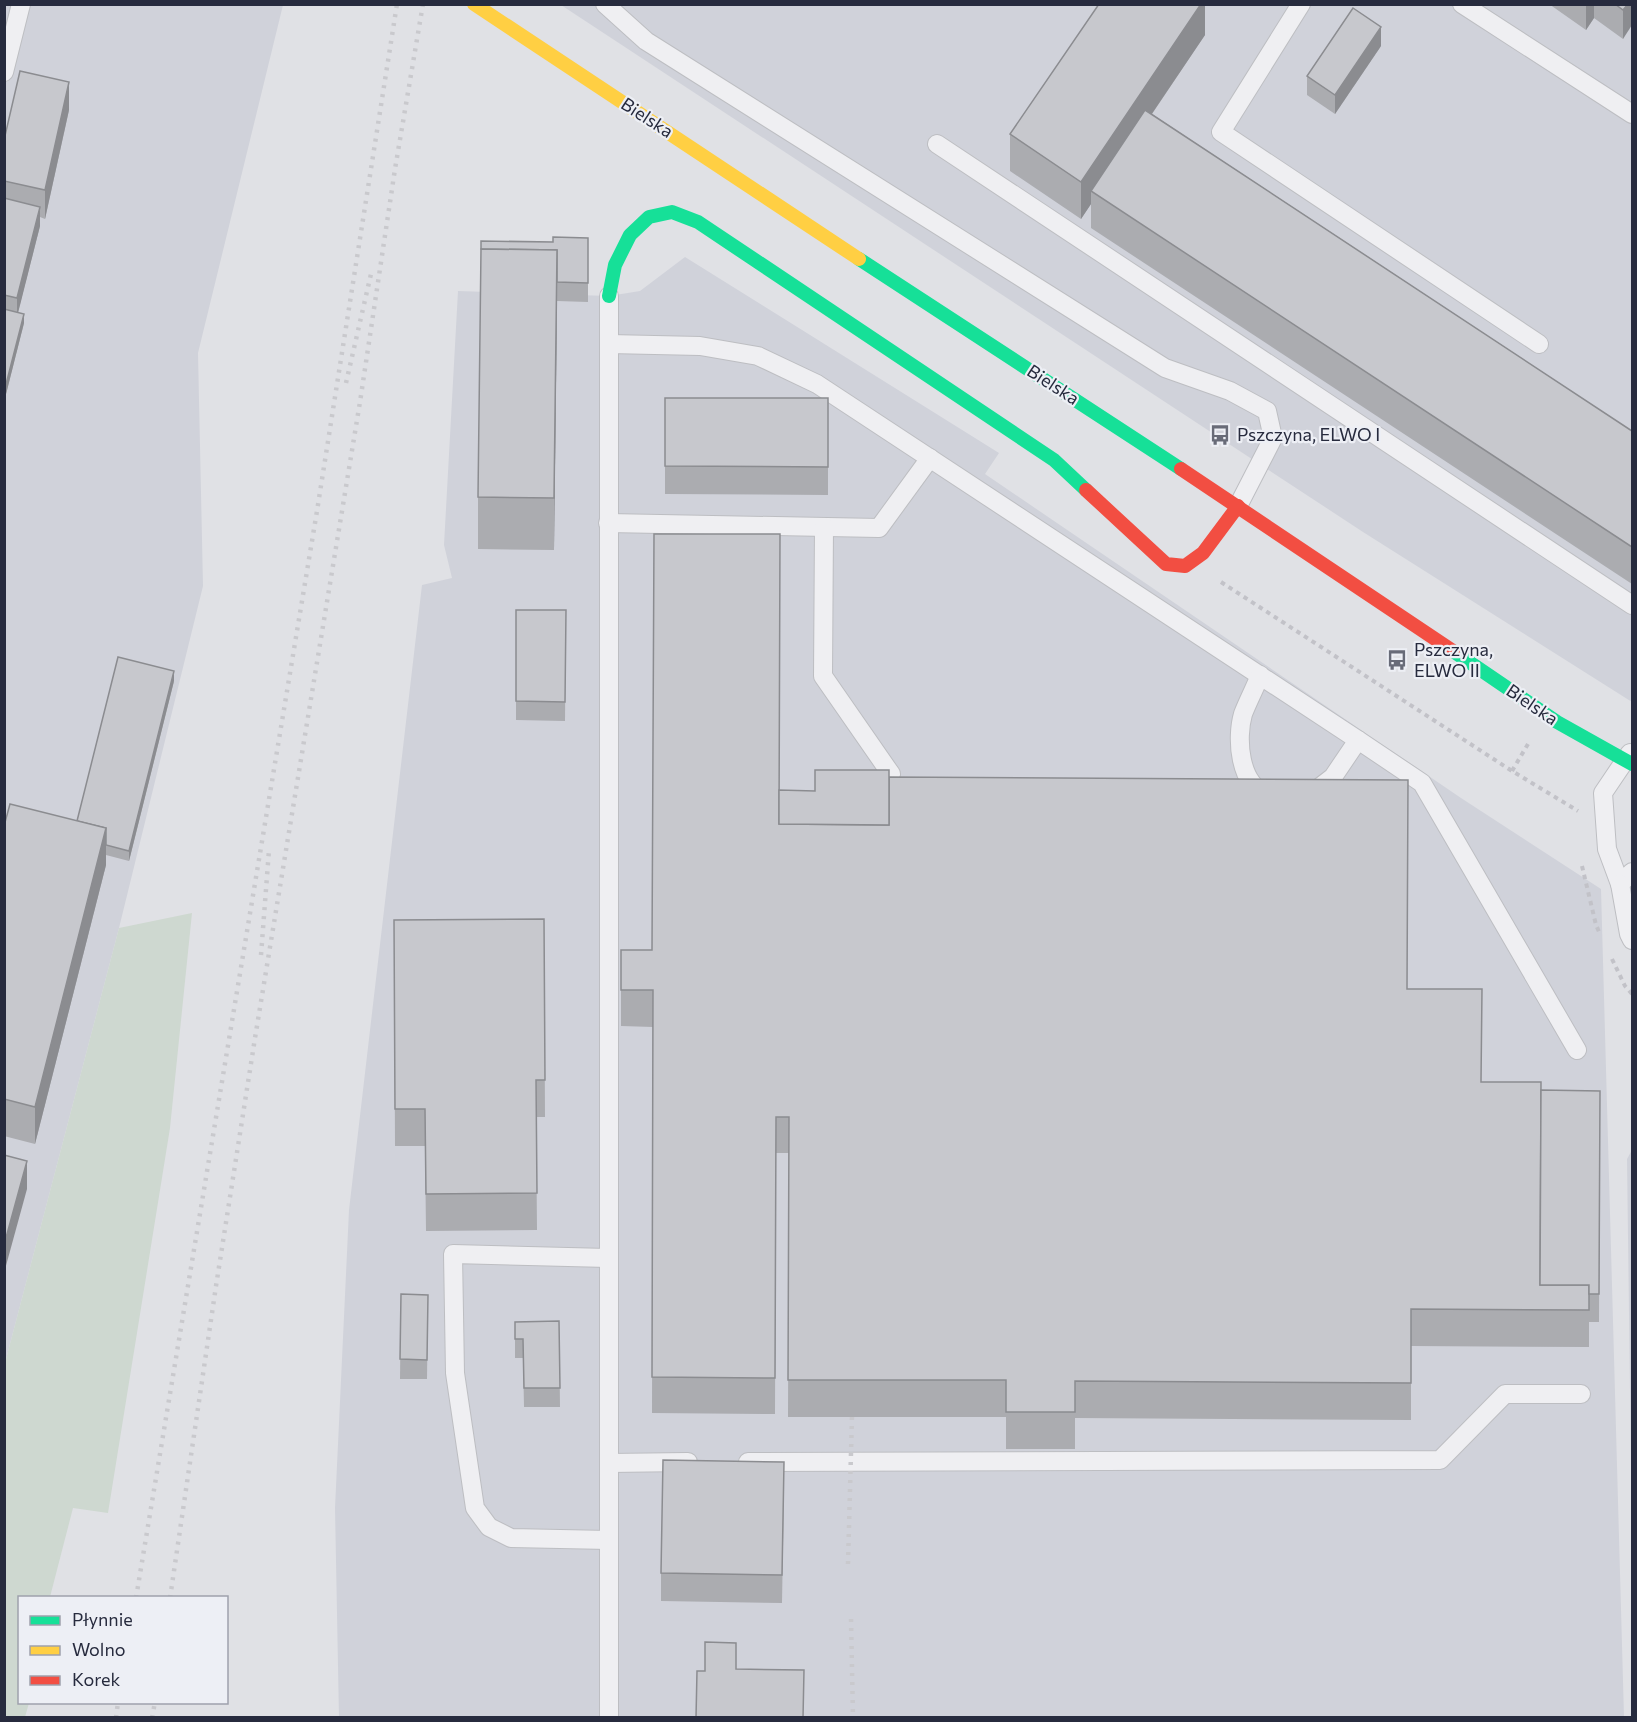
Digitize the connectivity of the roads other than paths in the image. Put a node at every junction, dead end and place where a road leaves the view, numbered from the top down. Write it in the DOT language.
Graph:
graph roads {
  1 [pos="21,4"];
  2 [pos="474,4"];
  3 [pos="605,4"];
  4 [pos="1301,4"];
  5 [pos="1462,4"];
  6 [pos="4,72"];
  7 [pos="1632,114"];
  8 [pos="937,144"];
  9 [pos="609,296"];
  10 [pos="609,344"];
  11 [pos="1539,344"];
  12 [pos="930,458"];
  13 [pos="1238,506"];
  14 [pos="608,523"];
  15 [pos="824,527"];
  16 [pos="1632,605"];
  17 [pos="1260,675"];
  18 [pos="1358,740"];
  19 [pos="1630,757"];
  20 [pos="891,774"];
  21 [pos="1626,878"];
  22 [pos="1632,940"];
  23 [pos="1577,1050"];
  24 [pos="608,1258"];
  25 [pos="1581,1394"];
  26 [pos="609,1462"];
  27 [pos="710,1462"];
  28 [pos="733,1462"];
  29 [pos="609,1540"];
  30 [pos="609,1718"];
  1 -- 6 [label="lane"];
  2 -- 13 [label="main road, Bielska"];
  3 -- 13 [label="lane"];
  4 -- 11 [label="lane"];
  5 -- 7 [label="lane"];
  8 -- 16 [label="lane"];
  9 -- 10 [label="lane"];
  9 -- 13 [label="main road"];
  10 -- 12 [label="lane"];
  10 -- 14 [label="lane"];
  12 -- 15 [label="lane"];
  12 -- 17 [label="lane"];
  13 -- 19 [label="main road, Bielska"];
  14 -- 15 [label="lane"];
  14 -- 24 [label="lane"];
  15 -- 20 [label="lane"];
  17 -- 18 [label="lane"];
  17 -- 18 [label="lane"];
  18 -- 23 [label="lane"];
  19 -- 21 [label="lane"];
  21 -- 22 [label="lane"];
  24 -- 26 [label="lane"];
  24 -- 29 [label="lane"];
  25 -- 28 [label="lane"];
  26 -- 27 [label="lane"];
  26 -- 29 [label="lane"];
  29 -- 30 [label="lane"];
}
